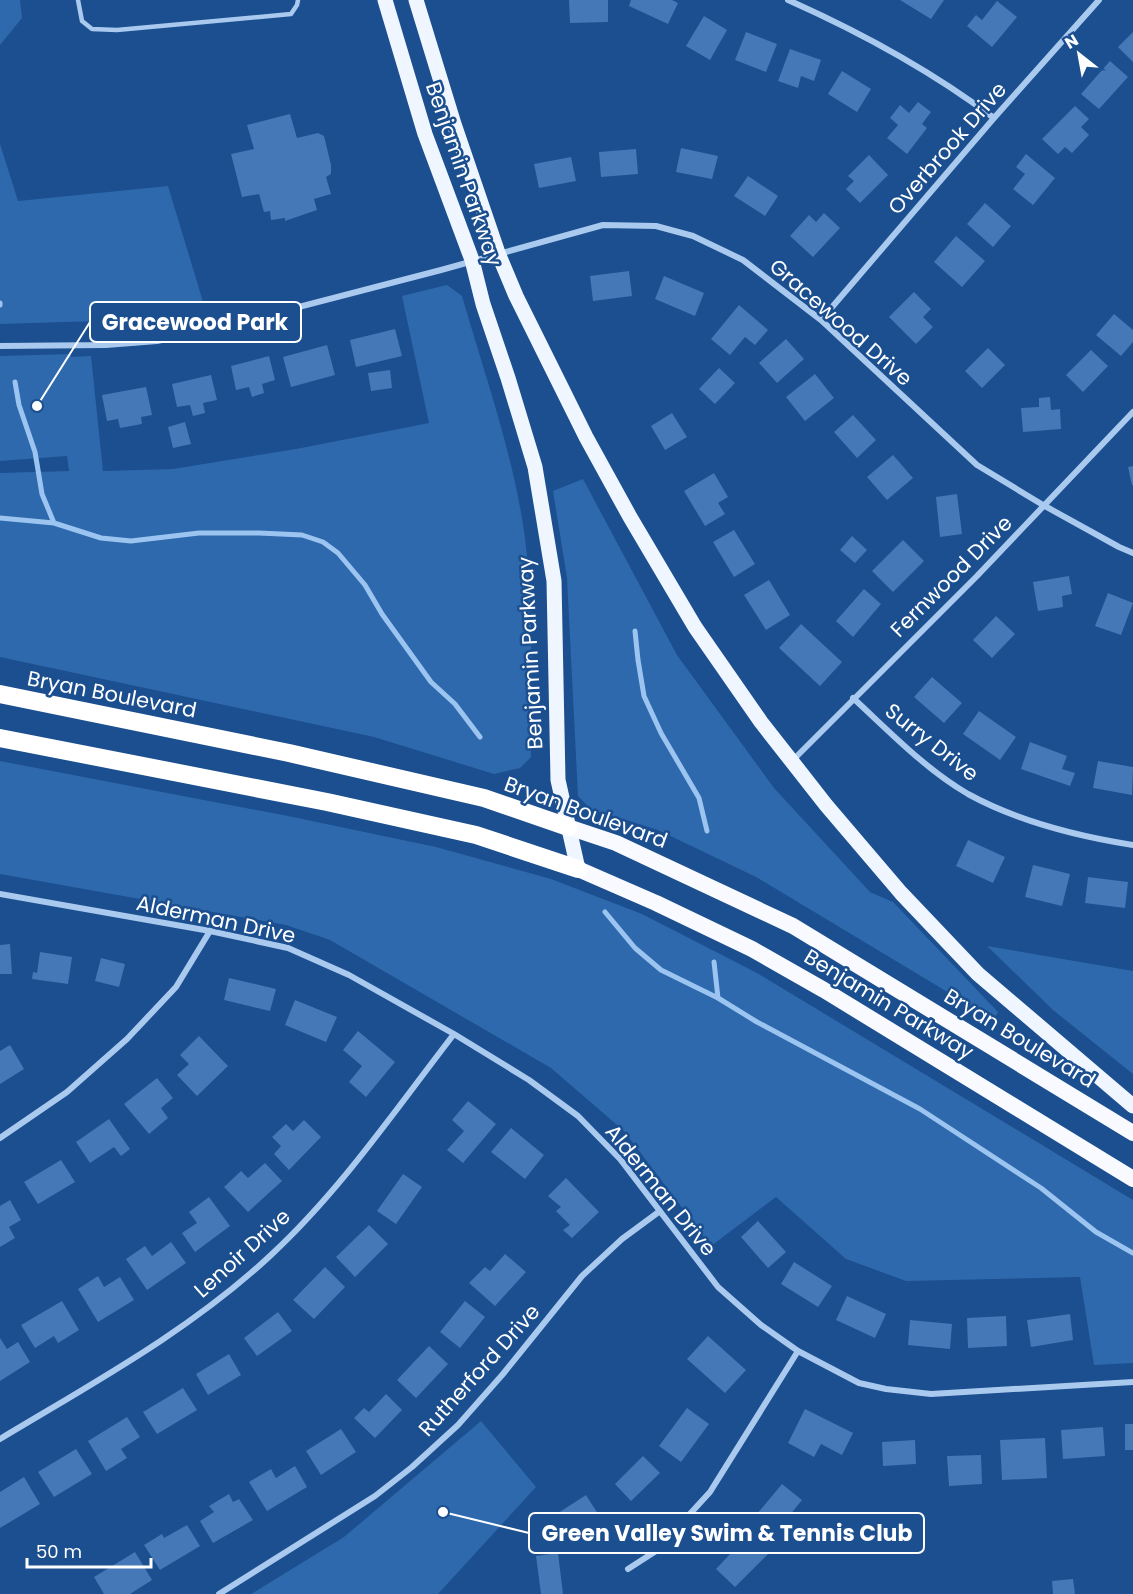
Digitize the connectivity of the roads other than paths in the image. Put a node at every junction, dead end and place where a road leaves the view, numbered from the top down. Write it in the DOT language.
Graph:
graph roads {
  1 [pos="78,0"];
  2 [pos="298,0"];
  3 [pos="385,0"];
  4 [pos="416,0"];
  5 [pos="788,0"];
  6 [pos="1099,0"];
  7 [pos="994,118"];
  8 [pos="498,253"];
  9 [pos="472,261"];
  10 [pos="821,320"];
  11 [pos="0,346"];
  12 [pos="1133,412"];
  13 [pos="1043,505"];
  14 [pos="1133,553"];
  15 [pos="0,694"];
  16 [pos="853,698"];
  17 [pos="0,738"];
  18 [pos="792,760"];
  19 [pos="568,827"];
  20 [pos="1133,845"];
  21 [pos="578,869"];
  22 [pos="0,894"];
  23 [pos="210,931"];
  24 [pos="454,1034"];
  25 [pos="1133,1106"];
  26 [pos="1133,1132"];
  27 [pos="0,1138"];
  28 [pos="1133,1179"];
  29 [pos="660,1211"];
  30 [pos="798,1352"];
  31 [pos="1133,1382"];
  32 [pos="0,1439"];
  33 [pos="628,1569"];
  34 [pos="219,1594"];
  1 -- 2 [label="lane"];
  3 -- 9 [label="main road, Benjamin Parkway"];
  4 -- 8 [label="main road, Benjamin Parkway"];
  5 -- 7 [label="street"];
  6 -- 7 [label="street, Overbrook Drive"];
  7 -- 10 [label="street, Overbrook Drive"];
  8 -- 9 [label="street, Gracewood Drive"];
  8 -- 10 [label="street, Gracewood Drive"];
  8 -- 18 [label="main road, Benjamin Parkway"];
  9 -- 11 [label="street, Gracewood Drive"];
  9 -- 19 [label="main road, Benjamin Parkway"];
  10 -- 13 [label="street, Gracewood Drive"];
  12 -- 13 [label="street, Fernwood Drive"];
  13 -- 14 [label="street, Gracewood Drive"];
  13 -- 16 [label="street, Fernwood Drive"];
  15 -- 19 [label="highway, Bryan Boulevard"];
  16 -- 18 [label="street, Fernwood Drive"];
  16 -- 20 [label="street, Surry Drive"];
  17 -- 21 [label="highway"];
  18 -- 25 [label="main road, Benjamin Parkway"];
  19 -- 21 [label="main road, Benjamin Parkway"];
  19 -- 26 [label="highway, Bryan Boulevard"];
  21 -- 28 [label="highway, Benjamin Parkway"];
  22 -- 23 [label="street, Alderman Drive"];
  23 -- 24 [label="street, Alderman Drive"];
  23 -- 27 [label="street"];
  24 -- 29 [label="street, Alderman Drive"];
  24 -- 32 [label="street, Lenoir Drive"];
  29 -- 30 [label="street, Alderman Drive"];
  29 -- 34 [label="street, Rutherford Drive"];
  30 -- 31 [label="street, Alderman Drive"];
  30 -- 33 [label="street"];
}
